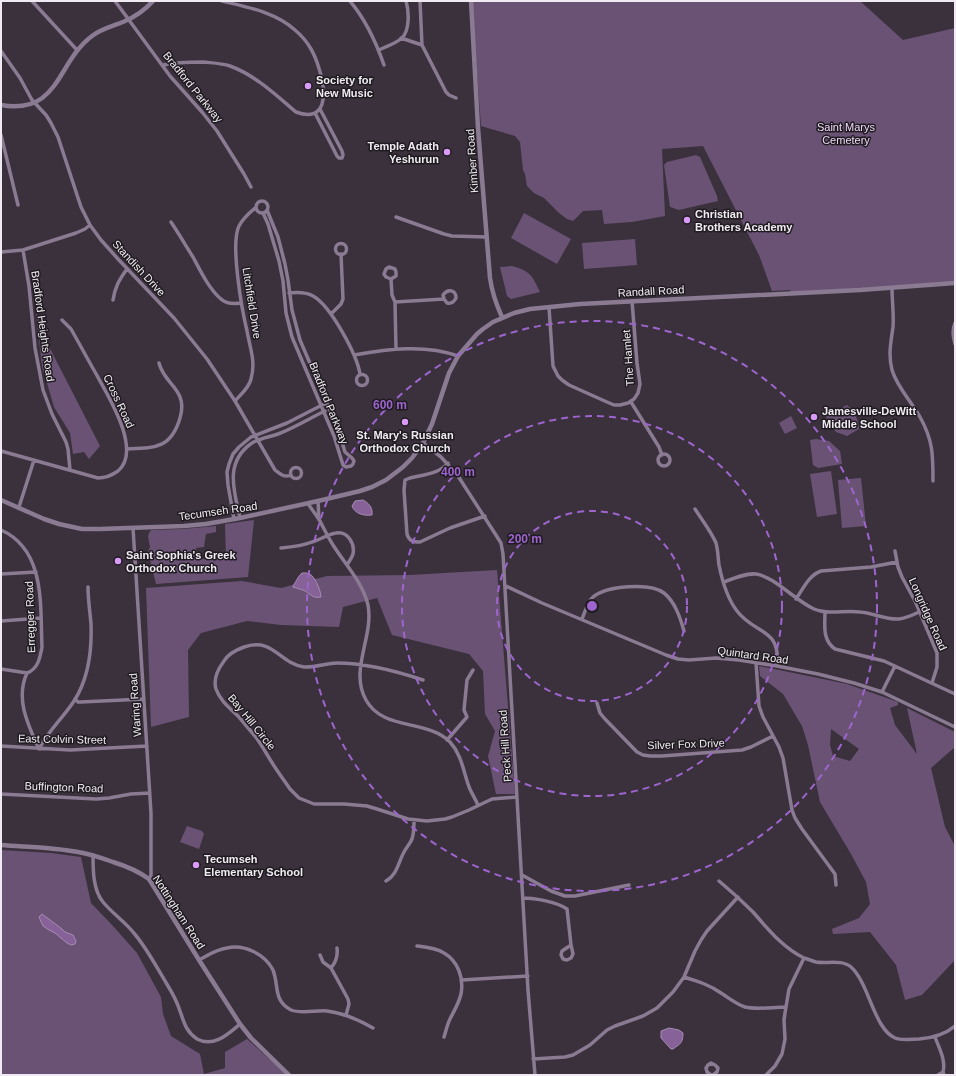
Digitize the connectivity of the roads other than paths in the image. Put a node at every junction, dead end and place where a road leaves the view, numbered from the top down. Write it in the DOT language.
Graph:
graph roads {
  1 [pos="32,1"];
  2 [pos="115,1"];
  3 [pos="153,1"];
  4 [pos="222,1"];
  5 [pos="350,1"];
  6 [pos="406,1"];
  7 [pos="420,1"];
  8 [pos="471,1"];
  9 [pos="129,19"];
  10 [pos="401,38"];
  11 [pos="422,46"];
  12 [pos="77,50"];
  13 [pos="379,50"];
  14 [pos="1,52"];
  15 [pos="163,65"];
  16 [pos="384,65"];
  17 [pos="456,98"];
  18 [pos="34,102"];
  19 [pos="1,105"];
  20 [pos="320,109"];
  21 [pos="315,113"];
  22 [pos="1,135"];
  23 [pos="251,187"];
  24 [pos="18,205"];
  25 [pos="256,208"];
  26 [pos="267,210"];
  27 [pos="263,213"];
  28 [pos="396,217"];
  29 [pos="172,222"];
  30 [pos="90,225"];
  31 [pos="487,237"];
  32 [pos="23,250"];
  33 [pos="1,252"];
  34 [pos="341,254"];
  35 [pos="127,269"];
  36 [pos="391,279"];
  37 [pos="955,283"];
  38 [pos="892,288"];
  39 [pos="290,293"];
  40 [pos="284,294"];
  41 [pos="444,299"];
  42 [pos="113,300"];
  43 [pos="632,301"];
  44 [pos="395,302"];
  45 [pos="241,303"];
  46 [pos="549,307"];
  47 [pos="331,314"];
  48 [pos="502,317"];
  49 [pos="62,320"];
  50 [pos="955,323"];
  51 [pos="955,344"];
  52 [pos="396,349"];
  53 [pos="354,355"];
  54 [pos="458,356"];
  55 [pos="159,363"];
  56 [pos="360,374"];
  57 [pos="235,401"];
  58 [pos="326,402"];
  59 [pos="631,402"];
  60 [pos="321,405"];
  61 [pos="329,409"];
  62 [pos="324,411"];
  63 [pos="255,435"];
  64 [pos="258,440"];
  65 [pos="423,443"];
  66 [pos="127,449"];
  67 [pos="1,451"];
  68 [pos="662,454"];
  69 [pos="34,460"];
  70 [pos="448,463"];
  71 [pos="70,470"];
  72 [pos="291,475"];
  73 [pos="933,481"];
  74 [pos="1,500"];
  75 [pos="318,501"];
  76 [pos="308,504"];
  77 [pos="19,507"];
  78 [pos="695,509"];
  79 [pos="485,516"];
  80 [pos="240,518"];
  81 [pos="234,519"];
  82 [pos="320,521"];
  83 [pos="133,528"];
  84 [pos="1,530"];
  85 [pos="328,536"];
  86 [pos="281,548"];
  87 [pos="895,551"];
  88 [pos="897,562"];
  89 [pos="347,565"];
  90 [pos="36,572"];
  91 [pos="1,574"];
  92 [pos="724,582"];
  93 [pos="506,586"];
  94 [pos="88,587"];
  95 [pos="796,598"];
  96 [pos="825,612"];
  97 [pos="919,612"];
  98 [pos="41,618"];
  99 [pos="582,619"];
  100 [pos="1,621"];
  101 [pos="684,630"];
  102 [pos="756,663"];
  103 [pos="361,665"];
  104 [pos="777,666"];
  105 [pos="895,666"];
  106 [pos="1,669"];
  107 [pos="473,670"];
  108 [pos="27,673"];
  109 [pos="424,680"];
  110 [pos="932,683"];
  111 [pos="882,692"];
  112 [pos="955,694"];
  113 [pos="75,699"];
  114 [pos="144,699"];
  115 [pos="597,703"];
  116 [pos="955,727"];
  117 [pos="773,736"];
  118 [pos="447,740"];
  119 [pos="1,746"];
  120 [pos="147,746"];
  121 [pos="39,749"];
  122 [pos="150,793"];
  123 [pos="1,794"];
  124 [pos="517,797"];
  125 [pos="478,805"];
  126 [pos="414,820"];
  127 [pos="1,845"];
  128 [pos="93,855"];
  129 [pos="522,875"];
  130 [pos="149,879"];
  131 [pos="386,881"];
  132 [pos="719,881"];
  133 [pos="629,885"];
  134 [pos="836,885"];
  135 [pos="738,897"];
  136 [pos="523,898"];
  137 [pos="571,945"];
  138 [pos="417,946"];
  139 [pos="337,948"];
  140 [pos="320,955"];
  141 [pos="804,958"];
  142 [pos="199,960"];
  143 [pos="331,968"];
  144 [pos="528,976"];
  145 [pos="684,977"];
  146 [pos="462,980"];
  147 [pos="786,1006"];
  148 [pos="346,1015"];
  149 [pos="240,1024"];
  150 [pos="955,1026"];
  151 [pos="373,1028"];
  152 [pos="444,1037"];
  153 [pos="935,1037"];
  154 [pos="533,1059"];
  155 [pos="944,1074"];
  156 [pos="289,1075"];
  157 [pos="534,1075"];
  158 [pos="766,1075"];
  159 [pos="938,1075"];
  1 -- 12 [label="street"];
  2 -- 9 [label="street, Bradford Parkway"];
  3 -- 9 [label="street"];
  4 -- 20 [label="street"];
  5 -- 13 [label="street"];
  6 -- 10 [label="street"];
  7 -- 11 [label="street"];
  8 -- 31 [label="street, Kimber Road"];
  9 -- 12 [label="street"];
  9 -- 15 [label="street, Bradford Parkway"];
  10 -- 11 [label="street"];
  10 -- 13 [label="street"];
  11 -- 17 [label="street"];
  12 -- 18 [label="street"];
  13 -- 16 [label="street"];
  14 -- 18 [label="street, Standish Drive"];
  15 -- 21 [label="street"];
  15 -- 23 [label="street, Bradford Parkway"];
  18 -- 19 [label="street"];
  18 -- 30 [label="street, Standish Drive"];
  20 -- 21 [label="street"];
  20 -- 21 [label="street"];
  22 -- 24 [label="street"];
  25 -- 26 [label="street"];
  25 -- 27 [label="street"];
  25 -- 45 [label="street, Litchfield Drive"];
  26 -- 27 [label="street"];
  26 -- 39 [label="street, Bradford Parkway"];
  27 -- 40 [label="street, Bradford Parkway"];
  28 -- 31 [label="street"];
  29 -- 45 [label="street"];
  30 -- 32 [label="street"];
  30 -- 35 [label="street, Standish Drive"];
  31 -- 48 [label="street, Kimber Road"];
  32 -- 33 [label="street"];
  32 -- 71 [label="street, Bradford Heights Road"];
  34 -- 47 [label="street"];
  35 -- 42 [label="street"];
  35 -- 57 [label="street, Standish Drive"];
  36 -- 44 [label="street"];
  37 -- 38 [label="street, Randall Road"];
  38 -- 43 [label="street, Randall Road"];
  38 -- 73 [label="street"];
  39 -- 40 [label="street"];
  39 -- 47 [label="street"];
  39 -- 58 [label="street, Bradford Parkway"];
  40 -- 60 [label="street, Bradford Parkway"];
  41 -- 44 [label="street"];
  43 -- 46 [label="street, Randall Road"];
  43 -- 59 [label="street, The Hamlet"];
  44 -- 52 [label="street"];
  45 -- 57 [label="street, Litchfield Drive"];
  46 -- 48 [label="street, Randall Road"];
  46 -- 59 [label="street, The Hamlet"];
  47 -- 53 [label="street"];
  48 -- 54 [label="street, Randall Road"];
  49 -- 66 [label="street, Cross Road"];
  50 -- 51 [label="street"];
  52 -- 53 [label="street"];
  52 -- 54 [label="street"];
  53 -- 56 [label="street"];
  54 -- 65 [label="street, Randall Road"];
  55 -- 66 [label="street"];
  57 -- 63 [label="street, Standish Drive"];
  58 -- 60 [label="street"];
  58 -- 61 [label="street, Bradford Parkway"];
  59 -- 68 [label="street"];
  60 -- 62 [label="street, Bradford Parkway"];
  60 -- 63 [label="street"];
  61 -- 62 [label="street"];
  61 -- 62 [label="street, Bradford Parkway"];
  62 -- 64 [label="street"];
  63 -- 64 [label="street, Standish Drive"];
  63 -- 81 [label="street"];
  64 -- 72 [label="street, Standish Drive"];
  64 -- 80 [label="street"];
  65 -- 70 [label="street, Peck Hill Road"];
  65 -- 75 [label="street, Tecumseh Road"];
  66 -- 71 [label="street, Cross Road"];
  67 -- 69 [label="street, Cross Road"];
  69 -- 71 [label="street, Cross Road"];
  69 -- 77 [label="street"];
  70 -- 79 [label="street, Peck Hill Road"];
  70 -- 79 [label="street"];
  74 -- 77 [label="street, Tecumseh Road"];
  75 -- 76 [label="street, Tecumseh Road"];
  75 -- 82 [label="street"];
  76 -- 80 [label="street, Tecumseh Road"];
  76 -- 82 [label="street"];
  77 -- 83 [label="street, Tecumseh Road"];
  78 -- 92 [label="street"];
  79 -- 93 [label="street, Peck Hill Road"];
  80 -- 81 [label="street, Tecumseh Road"];
  81 -- 83 [label="street, Tecumseh Road"];
  82 -- 85 [label="street"];
  83 -- 114 [label="street, Waring Road"];
  84 -- 90 [label="street, Erregger Road"];
  85 -- 86 [label="street"];
  85 -- 89 [label="street"];
  85 -- 89 [label="street"];
  87 -- 88 [label="street, Longridge Road"];
  88 -- 95 [label="street"];
  88 -- 97 [label="street, Longridge Road"];
  89 -- 103 [label="street"];
  90 -- 91 [label="street"];
  90 -- 98 [label="street, Erregger Road"];
  92 -- 95 [label="street"];
  92 -- 104 [label="street"];
  93 -- 99 [label="street, Quintard Road"];
  93 -- 124 [label="street, Peck Hill Road"];
  94 -- 113 [label="street"];
  95 -- 96 [label="street"];
  96 -- 97 [label="street"];
  96 -- 105 [label="street"];
  97 -- 110 [label="street, Longridge Road"];
  98 -- 100 [label="street"];
  98 -- 108 [label="street, Erregger Road"];
  99 -- 101 [label="street"];
  99 -- 102 [label="street, Quintard Road"];
  102 -- 104 [label="street, Quintard Road"];
  102 -- 117 [label="street"];
  103 -- 109 [label="street, Bay Hill Circle"];
  103 -- 118 [label="street"];
  103 -- 126 [label="street, Bay Hill Circle"];
  104 -- 111 [label="street, Quintard Road"];
  105 -- 110 [label="street"];
  105 -- 111 [label="street"];
  106 -- 108 [label="street"];
  107 -- 118 [label="street"];
  108 -- 121 [label="street, Erregger Road"];
  110 -- 112 [label="street"];
  111 -- 116 [label="street, Quintard Road"];
  113 -- 114 [label="street"];
  113 -- 121 [label="street"];
  114 -- 120 [label="street, Waring Road"];
  115 -- 117 [label="street, Silver Fox Drive"];
  117 -- 134 [label="street"];
  118 -- 125 [label="street"];
  119 -- 121 [label="street, East Colvin Street"];
  120 -- 121 [label="street, East Colvin Street"];
  120 -- 122 [label="street, Waring Road"];
  122 -- 123 [label="street, Buffington Road"];
  122 -- 130 [label="street, Waring Road"];
  124 -- 125 [label="street, Bay Hill Circle"];
  124 -- 129 [label="street, Peck Hill Road"];
  125 -- 126 [label="street, Bay Hill Circle"];
  126 -- 131 [label="street"];
  127 -- 128 [label="street, Nottingham Road"];
  128 -- 130 [label="street, Nottingham Road"];
  128 -- 149 [label="street"];
  129 -- 133 [label="street"];
  129 -- 136 [label="street, Peck Hill Road"];
  130 -- 142 [label="street, Nottingham Road"];
  132 -- 135 [label="street"];
  135 -- 141 [label="street"];
  135 -- 145 [label="street"];
  136 -- 137 [label="street"];
  136 -- 144 [label="street, Peck Hill Road"];
  138 -- 146 [label="street"];
  139 -- 143 [label="street"];
  140 -- 143 [label="street"];
  141 -- 147 [label="street"];
  141 -- 153 [label="street"];
  142 -- 148 [label="street"];
  142 -- 149 [label="street, Nottingham Road"];
  143 -- 148 [label="street"];
  144 -- 146 [label="street"];
  144 -- 154 [label="street, Peck Hill Road"];
  145 -- 147 [label="street"];
  145 -- 154 [label="street"];
  146 -- 152 [label="street"];
  147 -- 158 [label="street"];
  148 -- 151 [label="street"];
  149 -- 156 [label="street, Nottingham Road"];
  150 -- 153 [label="street"];
  153 -- 155 [label="street"];
  154 -- 157 [label="street, Peck Hill Road"];
  155 -- 159 [label="street"];
}
